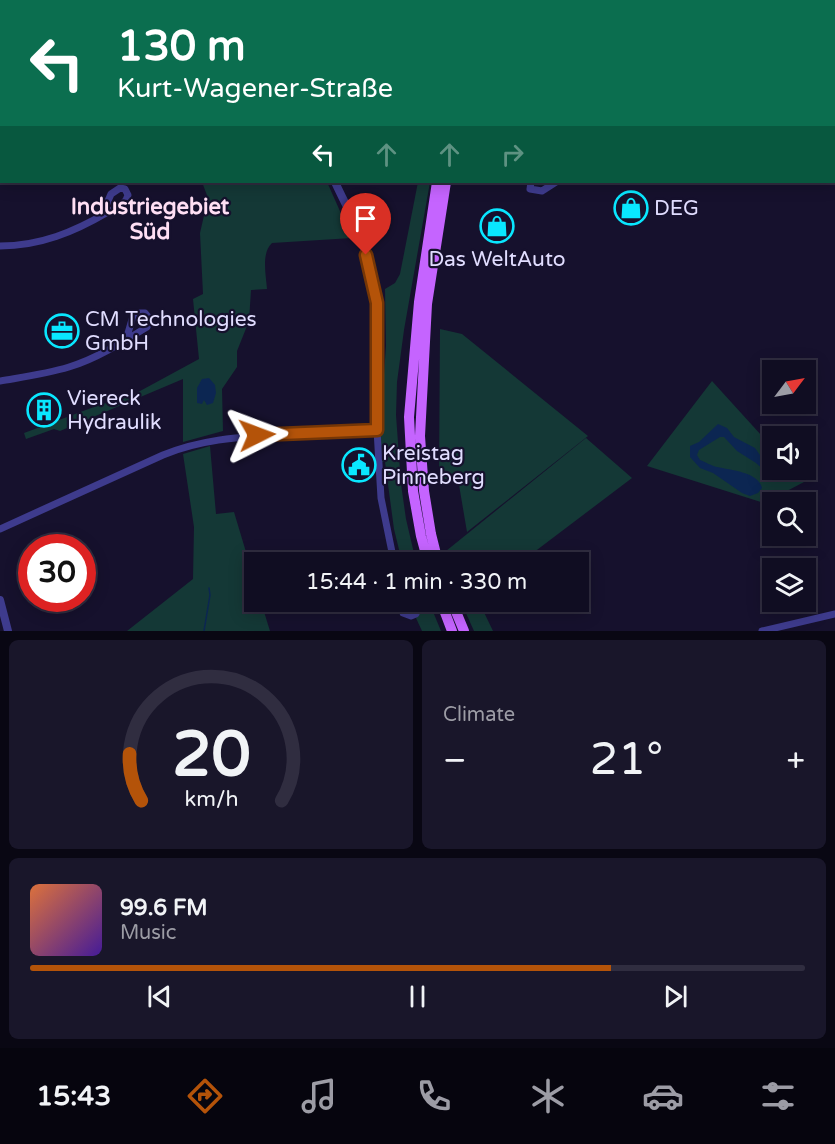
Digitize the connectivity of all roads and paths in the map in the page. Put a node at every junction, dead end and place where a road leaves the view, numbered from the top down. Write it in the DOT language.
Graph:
graph roads {
  1 [pos="334,183"];
  2 [pos="437,183"];
  3 [pos="446,183"];
  4 [pos="531,183"];
  5 [pos="554,183"];
  6 [pos="102,215"];
  7 [pos="0,246"];
  8 [pos="126,340"];
  9 [pos="0,381"];
  10 [pos="377,430"];
  11 [pos="0,529"];
  12 [pos="391,552"];
  13 [pos="425,552"];
  14 [pos="436,552"];
  15 [pos="0,600"];
  16 [pos="403,612"];
  17 [pos="417,612"];
  18 [pos="445,612"];
  19 [pos="456,612"];
  20 [pos="835,614"];
  21 [pos="8,631"];
  22 [pos="452,631"];
  23 [pos="464,631"];
  24 [pos="762,631"];
  1 -- 10 [label="street"];
  2 -- 13 [label="main road"];
  3 -- 14 [label="main road"];
  4 -- 5 [label="street"];
  6 -- 7 [label="street"];
  8 -- 9 [label="street"];
  10 -- 11 [label="street"];
  10 -- 12 [label="street"];
  15 -- 21 [label="street"];
  16 -- 17 [label="street"];
  18 -- 22 [label="main road"];
  19 -- 23 [label="main road"];
  20 -- 24 [label="street"];
}
